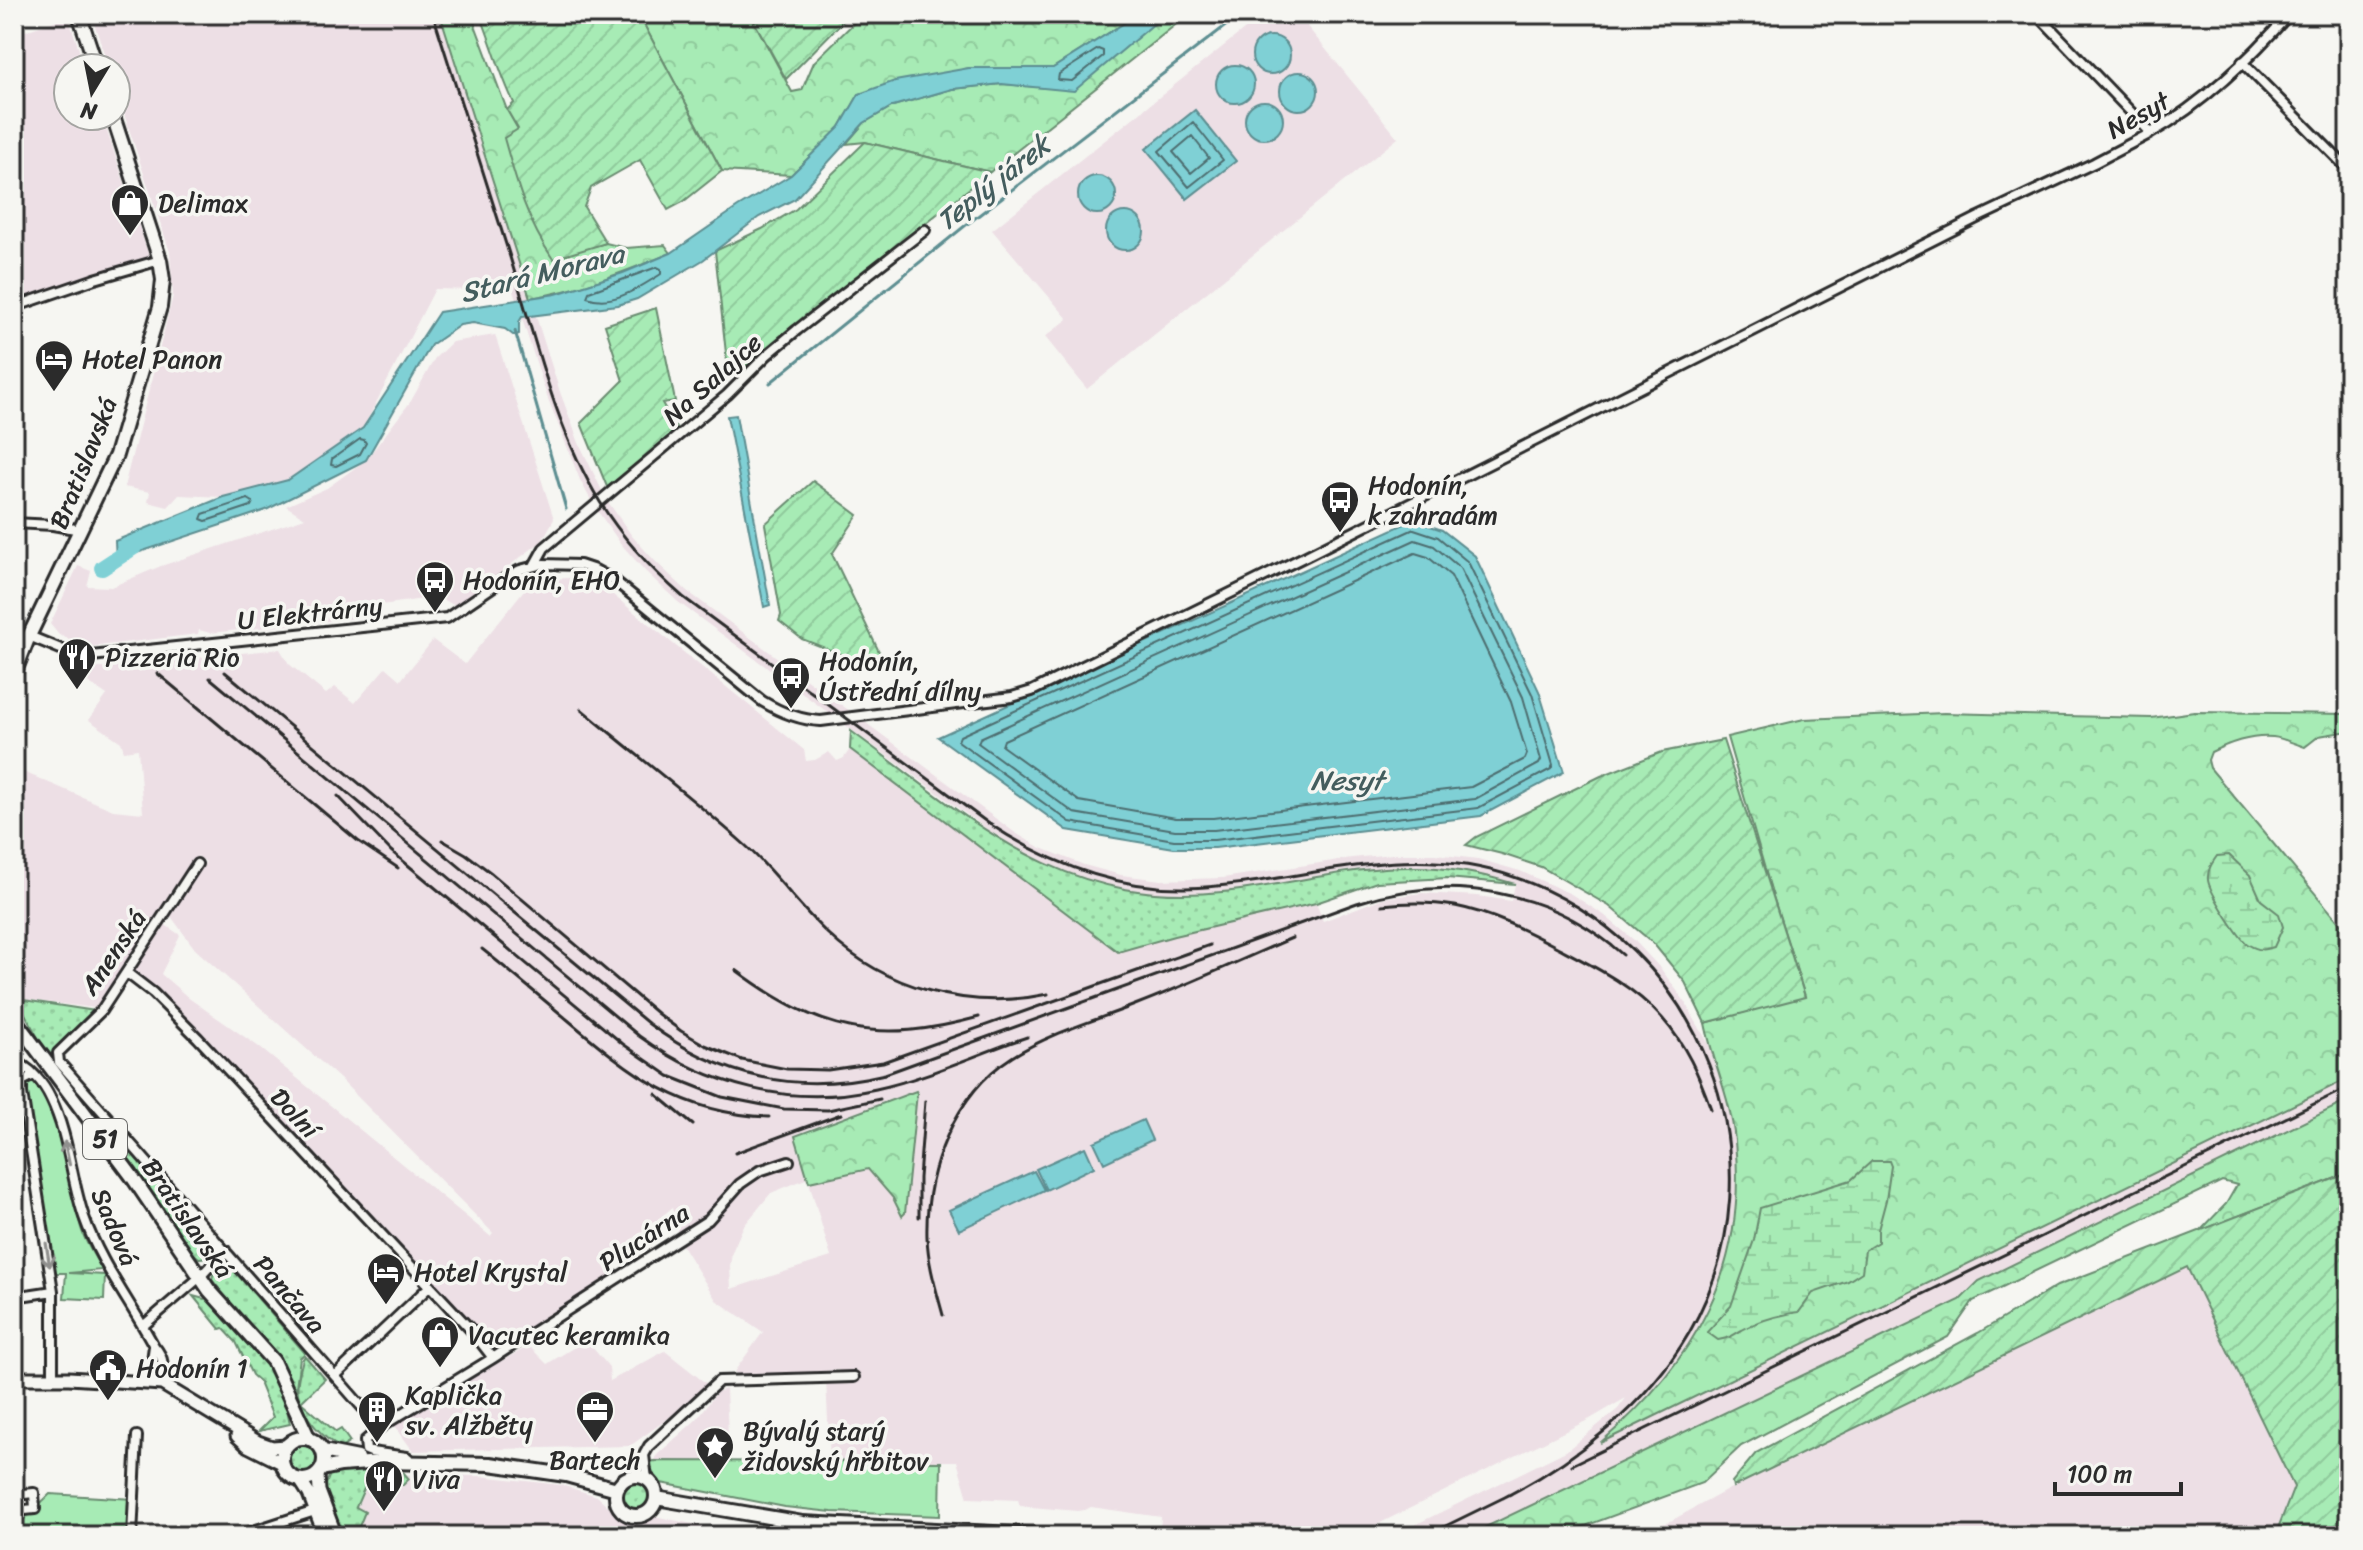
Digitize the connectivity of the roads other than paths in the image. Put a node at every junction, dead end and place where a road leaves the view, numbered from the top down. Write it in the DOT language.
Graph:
graph roads {
  1 [pos="79,14"];
  2 [pos="2037,14"];
  3 [pos="2289,14"];
  4 [pos="92,52"];
  5 [pos="2242,62"];
  6 [pos="118,132"];
  7 [pos="2151,133"];
  8 [pos="2349,170"];
  9 [pos="925,230"];
  10 [pos="160,260"];
  11 [pos="14,307"];
  12 [pos="14,523"];
  13 [pos="81,530"];
  14 [pos="534,566"];
  15 [pos="29,636"];
  16 [pos="14,674"];
  17 [pos="821,721"];
  18 [pos="197,864"];
  19 [pos="127,973"];
  20 [pos="14,1019"];
  21 [pos="58,1057"];
  22 [pos="14,1062"];
  23 [pos="34,1075"];
  24 [pos="789,1161"];
  25 [pos="225,1250"];
  26 [pos="200,1277"];
  27 [pos="430,1286"];
  28 [pos="53,1291"];
  29 [pos="14,1297"];
  30 [pos="143,1326"];
  31 [pos="493,1358"];
  32 [pos="335,1376"];
  33 [pos="854,1377"];
  34 [pos="14,1378"];
  35 [pos="53,1378"];
  36 [pos="156,1383"];
  37 [pos="293,1406"];
  38 [pos="222,1422"];
  39 [pos="382,1426"];
  40 [pos="137,1436"];
  41 [pos="309,1439"];
  42 [pos="290,1444"];
  43 [pos="323,1451"];
  44 [pos="644,1455"];
  45 [pos="381,1462"];
  46 [pos="414,1462"];
  47 [pos="282,1463"];
  48 [pos="320,1472"];
  49 [pos="633,1476"];
  50 [pos="647,1479"];
  51 [pos="300,1480"];
  52 [pos="617,1489"];
  53 [pos="14,1495"];
  54 [pos="656,1498"];
  55 [pos="14,1511"];
  56 [pos="315,1511"];
  57 [pos="132,1536"];
  58 [pos="238,1536"];
  59 [pos="325,1536"];
  60 [pos="336,1536"];
  61 [pos="1051,1536"];
  1 -- 4 [label="main road"];
  2 -- 7 [label="street"];
  3 -- 5 [label="street, Nesyt"];
  5 -- 7 [label="street, Nesyt"];
  5 -- 8 [label="street"];
  6 -- 10 [label="main road, Bratislavská"];
  7 -- 17 [label="street, Nesyt"];
  9 -- 14 [label="street, Na Salajce"];
  10 -- 11 [label="street"];
  10 -- 13 [label="main road, Bratislavská"];
  12 -- 13 [label="street"];
  13 -- 15 [label="main road, Bratislavská"];
  14 -- 15 [label="street, U Elektrárny"];
  14 -- 17 [label="street, U Elektrárny"];
  15 -- 16 [label="main road, Bratislavská"];
  18 -- 19 [label="street, Anenská"];
  19 -- 21 [label="street, Anenská"];
  19 -- 27 [label="street, Dolní"];
  20 -- 26 [label="main road, Bratislavská / 51"];
  21 -- 25 [label="street, Pančava"];
  22 -- 23 [label="street, Sadová"];
  23 -- 28 [label="street, one-way"];
  30 -- 23 [label="street, Sadová, one-way"];
  24 -- 31 [label="street, Plucárna"];
  25 -- 26 [label="street"];
  25 -- 32 [label="street, Pančava"];
  26 -- 30 [label="street"];
  26 -- 37 [label="main road, Bratislavská / 51"];
  27 -- 31 [label="street"];
  27 -- 32 [label="street"];
  28 -- 29 [label="street"];
  28 -- 35 [label="street"];
  30 -- 36 [label="street, Sadová"];
  31 -- 39 [label="street, Plucárna"];
  32 -- 39 [label="street, Pančava"];
  33 -- 44 [label="street"];
  34 -- 35 [label="main road"];
  35 -- 36 [label="main road"];
  36 -- 38 [label="main road"];
  37 -- 41 [label="main road, Bratislavská / 51"];
  37 -- 42 [label="main road, Bratislavská / 51"];
  38 -- 42 [label="main road"];
  38 -- 47 [label="main road"];
  39 -- 46 [label="street"];
  40 -- 57 [label="street"];
  41 -- 42 [label="main road"];
  41 -- 43 [label="main road, 51"];
  42 -- 47 [label="main road, 51"];
  43 -- 45 [label="main road, 51"];
  43 -- 48 [label="main road"];
  44 -- 49 [label="street"];
  44 -- 50 [label="street"];
  45 -- 46 [label="main road, 51"];
  45 -- 48 [label="main road, 51"];
  46 -- 52 [label="main road, 51"];
  47 -- 51 [label="main road"];
  48 -- 51 [label="main road, 51"];
  48 -- 60 [label="main road"];
  49 -- 50 [label="main road"];
  49 -- 52 [label="main road"];
  50 -- 54 [label="main road"];
  51 -- 56 [label="main road"];
  52 -- 54 [label="main road"];
  53 -- 55 [label="street"];
  54 -- 61 [label="main road"];
  56 -- 58 [label="street"];
  56 -- 59 [label="main road"];
}
